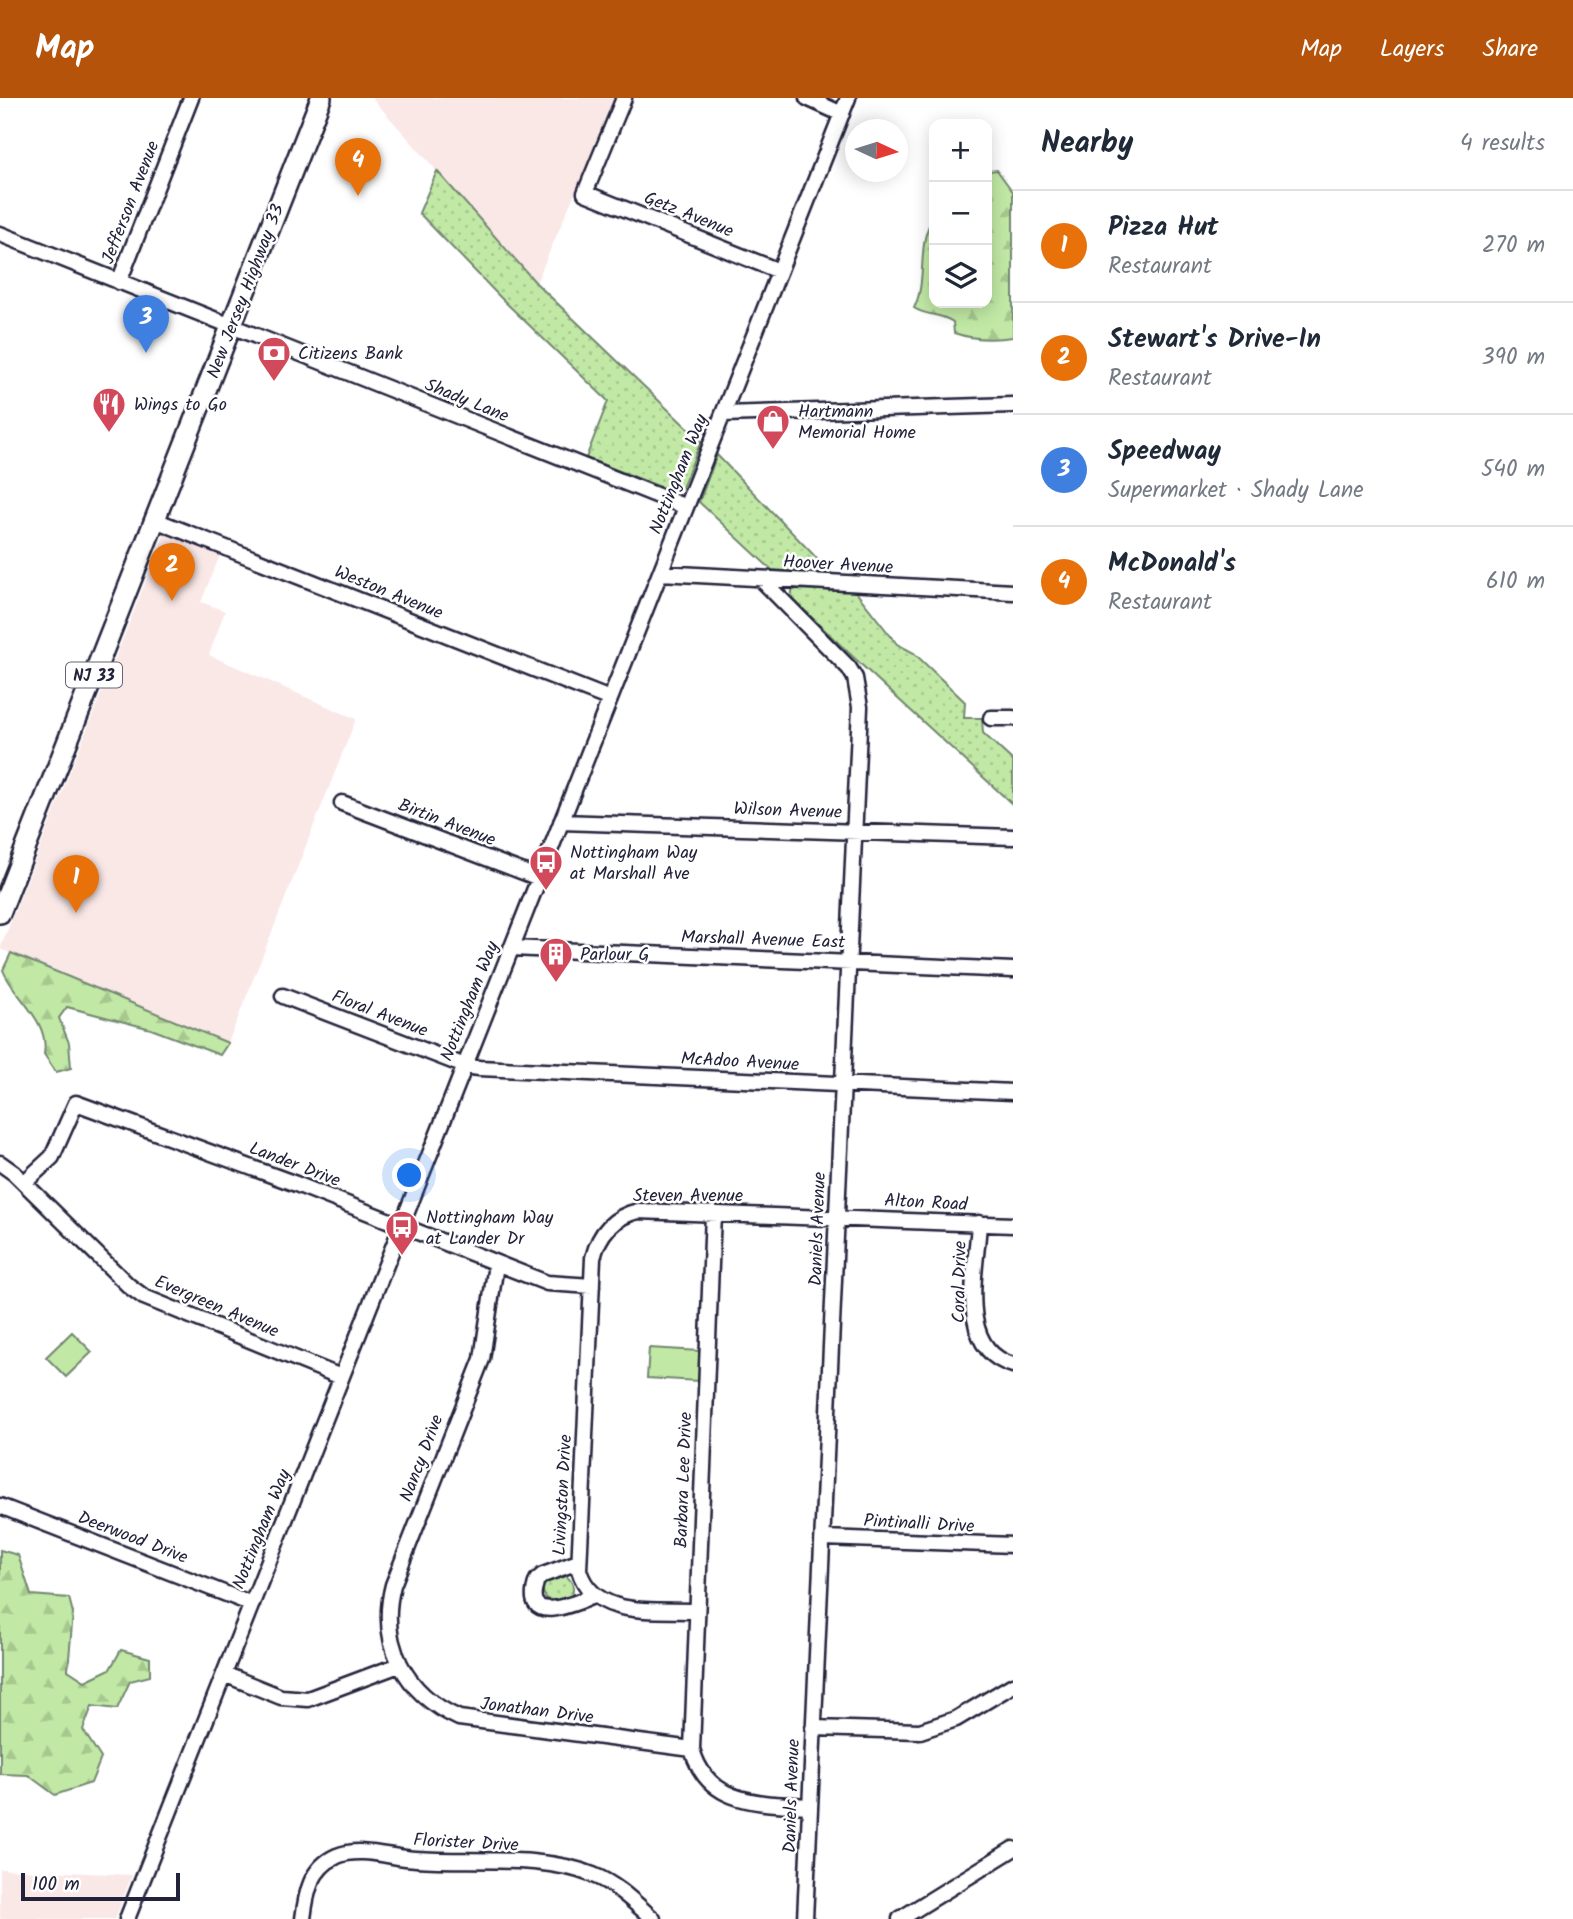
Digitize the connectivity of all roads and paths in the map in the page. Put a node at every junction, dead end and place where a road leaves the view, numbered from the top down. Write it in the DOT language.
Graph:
graph roads {
  1 [pos="191,98"];
  2 [pos="321,98"];
  3 [pos="624,98"];
  4 [pos="807,98"];
  5 [pos="848,98"];
  6 [pos="842,114"];
  7 [pos="0,234"];
  8 [pos="779,271"];
  9 [pos="119,282"];
  10 [pos="231,327"];
  11 [pos="1013,405"];
  12 [pos="723,414"];
  13 [pos="686,507"];
  14 [pos="155,520"];
  15 [pos="660,573"];
  16 [pos="761,579"];
  17 [pos="1013,592"];
  18 [pos="610,699"];
  19 [pos="992,718"];
  20 [pos="1013,718"];
  21 [pos="342,803"];
  22 [pos="561,822"];
  23 [pos="854,831"];
  24 [pos="1013,837"];
  25 [pos="539,878"];
  26 [pos="0,913"];
  27 [pos="511,948"];
  28 [pos="849,962"];
  29 [pos="1013,970"];
  30 [pos="282,996"];
  31 [pos="464,1066"];
  32 [pos="842,1085"];
  33 [pos="1013,1092"];
  34 [pos="0,1163"];
  35 [pos="24,1182"];
  36 [pos="713,1213"];
  37 [pos="836,1217"];
  38 [pos="979,1223"];
  39 [pos="1013,1225"];
  40 [pos="401,1226"];
  41 [pos="496,1264"];
  42 [pos="592,1286"];
  43 [pos="1013,1365"];
  44 [pos="341,1377"];
  45 [pos="0,1506"];
  46 [pos="824,1538"];
  47 [pos="1013,1545"];
  48 [pos="578,1562"];
  49 [pos="593,1596"];
  50 [pos="252,1604"];
  51 [pos="696,1611"];
  52 [pos="399,1665"];
  53 [pos="223,1674"];
  54 [pos="1013,1685"];
  55 [pos="813,1728"];
  56 [pos="692,1749"];
  57 [pos="810,1806"];
  58 [pos="1013,1849"];
  59 [pos="127,1919"];
  60 [pos="303,1919"];
  61 [pos="653,1919"];
  62 [pos="805,1919"];
  63 [pos="900,1919"];
  1 -- 9 [label="street, Jefferson Avenue"];
  2 -- 10 [label="main road, New Jersey Highway 33 / NJ 33"];
  3 -- 8 [label="street, Getz Avenue"];
  4 -- 6 [label="street"];
  5 -- 6 [label="street, Nottingham Way"];
  6 -- 8 [label="street, Nottingham Way"];
  7 -- 9 [label="street, Shady Lane"];
  8 -- 12 [label="street, Nottingham Way"];
  9 -- 10 [label="street, Shady Lane"];
  10 -- 13 [label="street, Shady Lane"];
  10 -- 14 [label="main road, New Jersey Highway 33 / NJ 33"];
  11 -- 12 [label="street"];
  12 -- 13 [label="street, Nottingham Way"];
  13 -- 15 [label="street, Nottingham Way"];
  14 -- 18 [label="street, Weston Avenue"];
  14 -- 26 [label="main road, New Jersey Highway 33 / NJ 33"];
  15 -- 16 [label="street, Hoover Avenue"];
  15 -- 18 [label="street, Nottingham Way"];
  16 -- 17 [label="street, Hoover Avenue"];
  16 -- 23 [label="street, Daniels Avenue"];
  18 -- 22 [label="street, Nottingham Way"];
  19 -- 20 [label="street"];
  21 -- 25 [label="street, Birtin Avenue"];
  22 -- 23 [label="street, Wilson Avenue"];
  22 -- 25 [label="street, Nottingham Way"];
  23 -- 24 [label="street, Wilson Avenue"];
  23 -- 28 [label="street, Daniels Avenue"];
  25 -- 27 [label="street, Nottingham Way"];
  27 -- 28 [label="street, Marshall Avenue East"];
  27 -- 31 [label="street, Nottingham Way"];
  28 -- 29 [label="street, Marshall Avenue East"];
  28 -- 32 [label="street, Daniels Avenue"];
  30 -- 31 [label="street, Floral Avenue"];
  31 -- 32 [label="street, McAdoo Avenue"];
  31 -- 40 [label="street, Nottingham Way"];
  32 -- 33 [label="street, McAdoo Avenue"];
  32 -- 37 [label="street, Daniels Avenue"];
  34 -- 35 [label="street, Evergreen Avenue"];
  35 -- 40 [label="street, Lander Drive"];
  35 -- 44 [label="street, Evergreen Avenue"];
  36 -- 37 [label="street, Steven Avenue"];
  36 -- 42 [label="street, Steven Avenue"];
  36 -- 51 [label="street, Barbara Lee Drive"];
  37 -- 38 [label="street, Alton Road"];
  37 -- 46 [label="street, Daniels Avenue"];
  38 -- 39 [label="street, Alton Road"];
  38 -- 43 [label="street, Coral Drive"];
  40 -- 41 [label="street, Lander Drive"];
  40 -- 44 [label="street, Nottingham Way"];
  41 -- 42 [label="street, Lander Drive"];
  41 -- 52 [label="street, Nancy Drive"];
  42 -- 48 [label="street, Livingston Drive"];
  44 -- 50 [label="street, Nottingham Way"];
  45 -- 50 [label="street, Deerwood Drive"];
  46 -- 47 [label="street, Pintinalli Drive"];
  46 -- 55 [label="street, Daniels Avenue"];
  48 -- 49 [label="street, Livingston Drive"];
  48 -- 49 [label="street"];
  49 -- 51 [label="street"];
  50 -- 53 [label="street, Nottingham Way"];
  51 -- 56 [label="street, Barbara Lee Drive"];
  52 -- 53 [label="street"];
  52 -- 56 [label="street, Jonathan Drive"];
  53 -- 59 [label="street, Nottingham Way"];
  54 -- 55 [label="street"];
  55 -- 57 [label="street, Daniels Avenue"];
  56 -- 57 [label="street"];
  57 -- 62 [label="street, Daniels Avenue"];
  58 -- 63 [label="street"];
  60 -- 61 [label="street, Florister Drive"];
}
